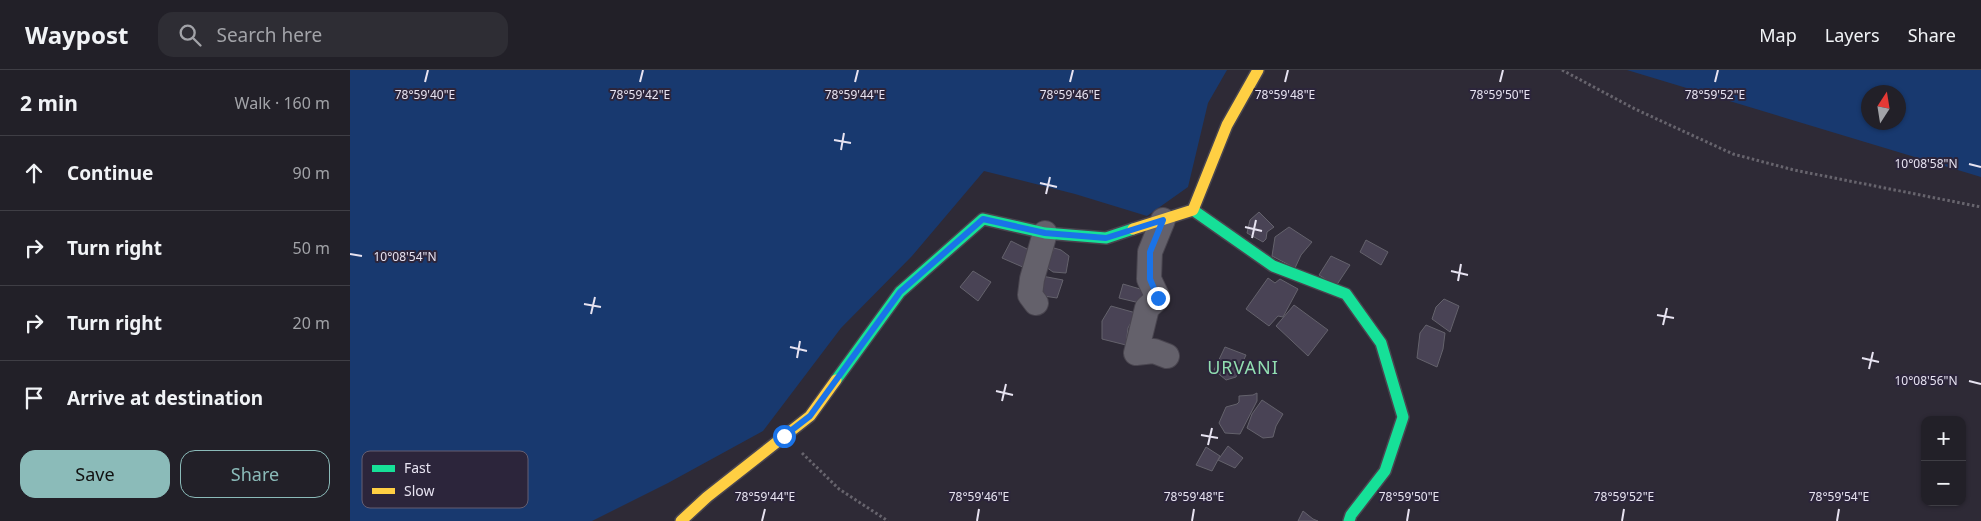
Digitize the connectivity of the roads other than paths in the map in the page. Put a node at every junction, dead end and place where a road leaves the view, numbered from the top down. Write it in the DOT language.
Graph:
graph roads {
  1 [pos="1258,70"];
  2 [pos="1194,210"];
  3 [pos="1163,220"];
  4 [pos="1045,233"];
  5 [pos="1036,302"];
  6 [pos="1167,356"];
  7 [pos="681,521"];
  8 [pos="1349,521"];
  1 -- 2 [label="street"];
  2 -- 3 [label="street"];
  2 -- 8 [label="street"];
  3 -- 4 [label="street"];
  3 -- 6 [label="street"];
  4 -- 5 [label="street"];
  4 -- 7 [label="street"];
}
